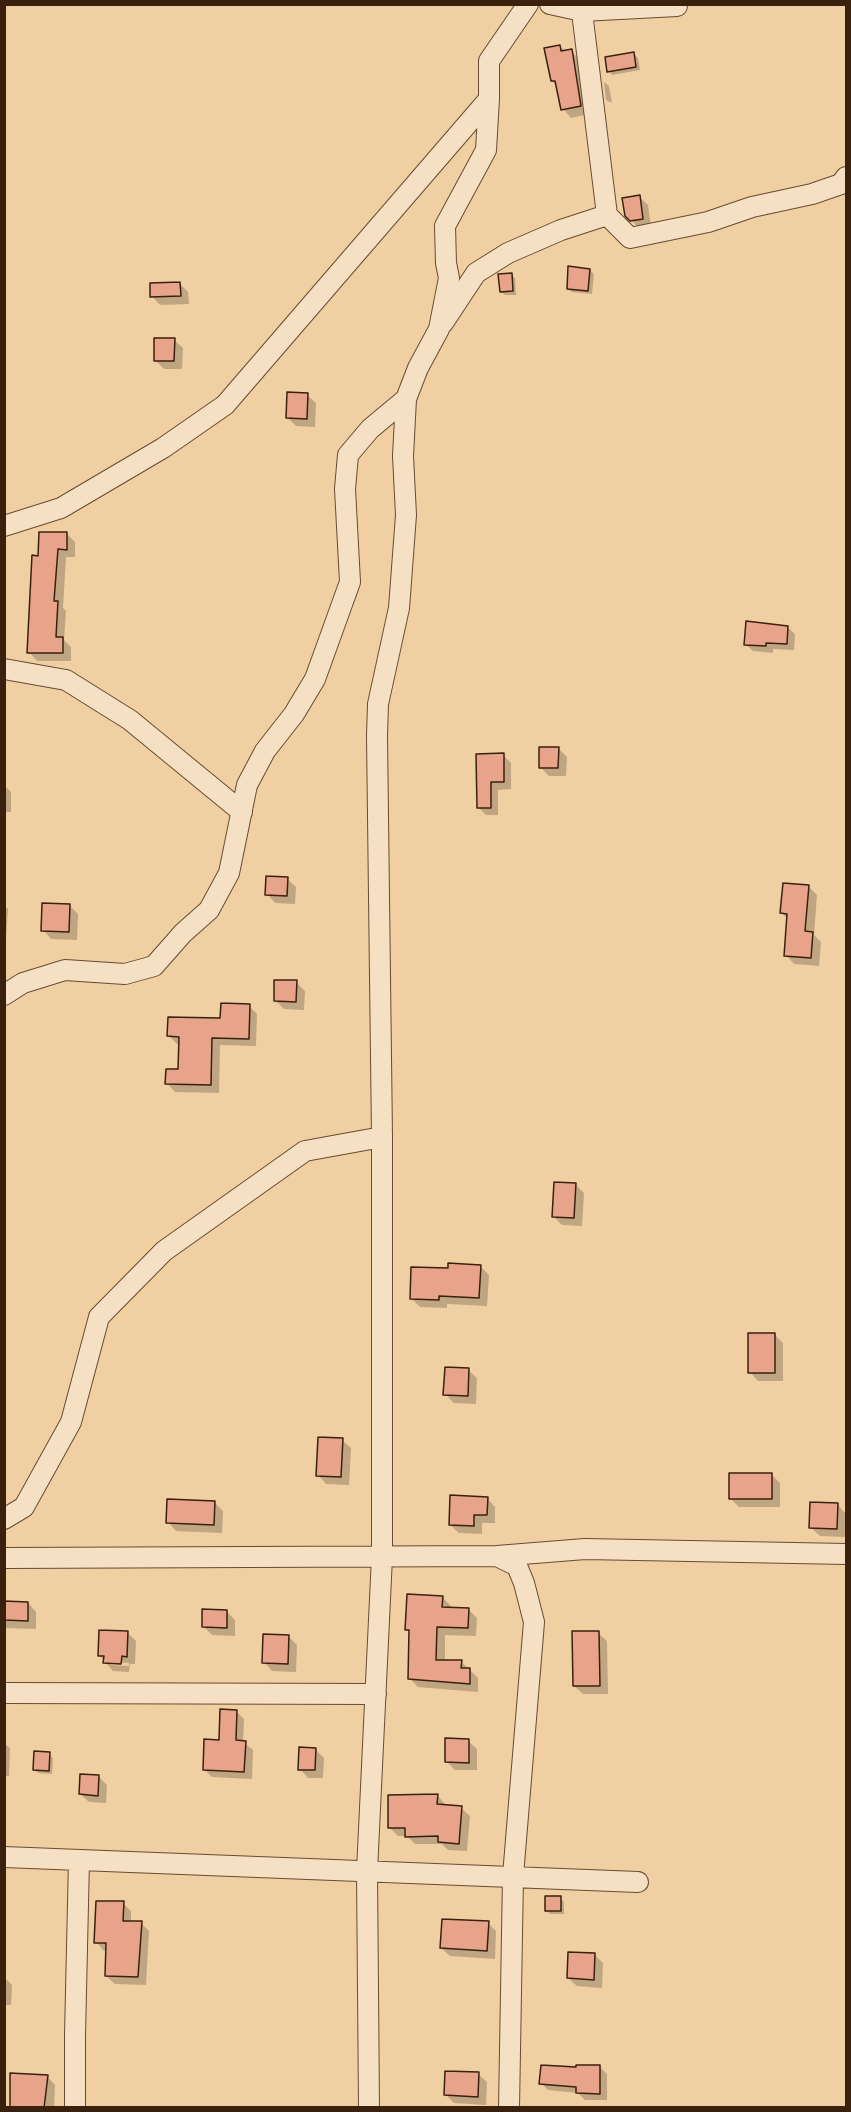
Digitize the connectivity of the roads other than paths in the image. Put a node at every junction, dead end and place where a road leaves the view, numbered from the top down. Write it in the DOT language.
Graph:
graph roads {
  1 [pos="528,4"];
  2 [pos="550,4"];
  3 [pos="677,6"];
  4 [pos="581,8"];
  5 [pos="489,99"];
  6 [pos="846,177"];
  7 [pos="607,215"];
  8 [pos="439,329"];
  9 [pos="406,399"];
  10 [pos="4,526"];
  11 [pos="4,669"];
  12 [pos="242,812"];
  13 [pos="4,995"];
  14 [pos="382,1137"];
  15 [pos="4,1519"];
  16 [pos="846,1554"];
  17 [pos="497,1556"];
  18 [pos="382,1557"];
  19 [pos="4,1558"];
  20 [pos="4,1694"];
  21 [pos="376,1694"];
  22 [pos="4,1857"];
  23 [pos="79,1860"];
  24 [pos="367,1870"];
  25 [pos="513,1876"];
  26 [pos="638,1882"];
  27 [pos="75,2108"];
  28 [pos="369,2108"];
  29 [pos="509,2108"];
  1 -- 5 [label="street"];
  2 -- 4 [label="street"];
  3 -- 4 [label="street"];
  4 -- 7 [label="street"];
  5 -- 8 [label="street"];
  5 -- 10 [label="street"];
  6 -- 7 [label="street"];
  7 -- 8 [label="street"];
  8 -- 9 [label="street"];
  9 -- 12 [label="street"];
  9 -- 14 [label="street"];
  11 -- 12 [label="street"];
  12 -- 13 [label="street"];
  14 -- 15 [label="street"];
  14 -- 18 [label="street"];
  16 -- 17 [label="street"];
  17 -- 18 [label="street"];
  17 -- 25 [label="street"];
  18 -- 19 [label="street"];
  18 -- 21 [label="street"];
  20 -- 21 [label="street"];
  21 -- 24 [label="street"];
  22 -- 23 [label="street"];
  23 -- 24 [label="street"];
  23 -- 27 [label="street"];
  24 -- 25 [label="street"];
  24 -- 28 [label="street"];
  25 -- 26 [label="street"];
  25 -- 29 [label="street"];
}
